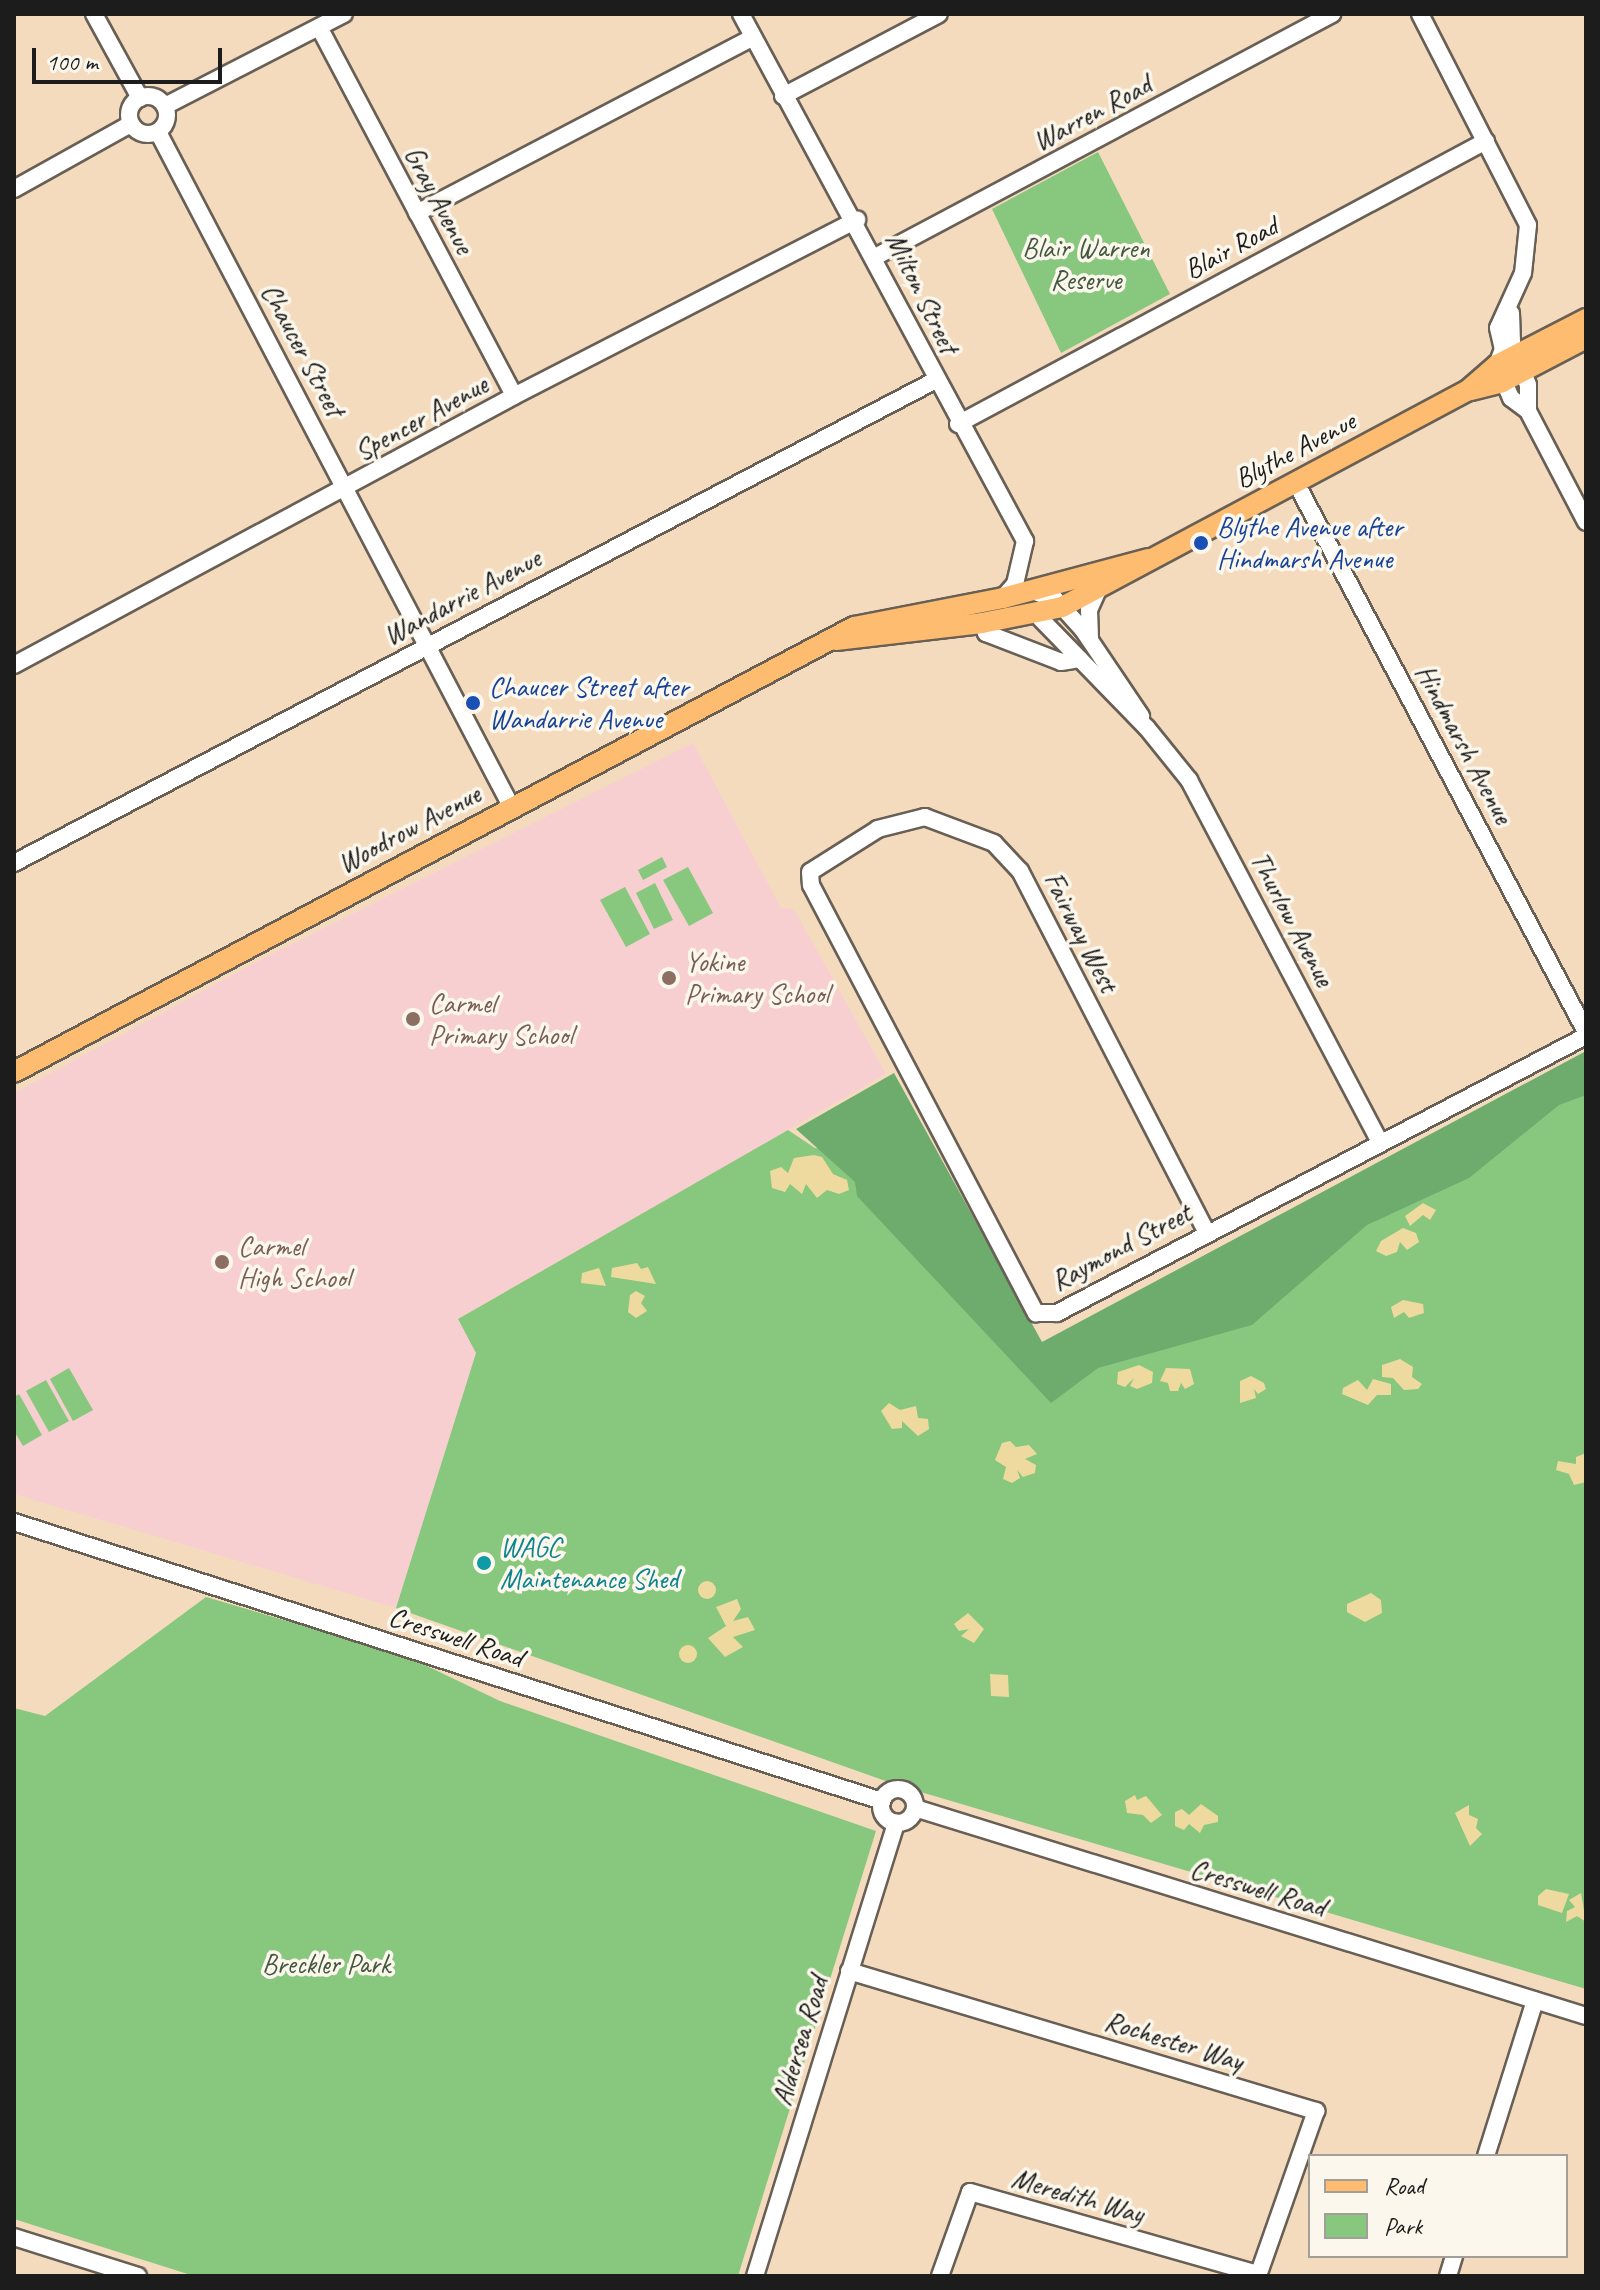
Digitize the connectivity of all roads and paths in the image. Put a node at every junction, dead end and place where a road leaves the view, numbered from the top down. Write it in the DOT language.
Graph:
graph roads {
  1 [pos="94,14"];
  2 [pos="344,14"];
  3 [pos="741,14"];
  4 [pos="939,14"];
  5 [pos="1332,14"];
  6 [pos="1420,14"];
  7 [pos="319,27"];
  8 [pos="753,37"];
  9 [pos="783,96"];
  10 [pos="140,98"];
  11 [pos="165,106"];
  12 [pos="131,124"];
  13 [pos="158,132"];
  14 [pos="1486,141"];
  15 [pos="14,189"];
  16 [pos="417,213"];
  17 [pos="857,220"];
  18 [pos="875,257"];
  19 [pos="1512,299"];
  20 [pos="1586,319"];
  21 [pos="1586,338"];
  22 [pos="1519,363"];
  23 [pos="1500,374"];
  24 [pos="936,380"];
  25 [pos="514,396"];
  26 [pos="1528,411"];
  27 [pos="958,424"];
  28 [pos="1295,481"];
  29 [pos="347,489"];
  30 [pos="1586,522"];
  31 [pos="1149,559"];
  32 [pos="1098,590"];
  33 [pos="1032,591"];
  34 [pos="1003,598"];
  35 [pos="1062,607"];
  36 [pos="1036,614"];
  37 [pos="982,623"];
  38 [pos="833,640"];
  39 [pos="1091,642"];
  40 [pos="427,645"];
  41 [pos="1080,659"];
  42 [pos="14,665"];
  43 [pos="1147,728"];
  44 [pos="511,806"];
  45 [pos="14,863"];
  46 [pos="810,872"];
  47 [pos="1586,1034"];
  48 [pos="14,1072"];
  49 [pos="1380,1142"];
  50 [pos="1206,1231"];
  51 [pos="14,1522"];
  52 [pos="882,1801"];
  53 [pos="915,1808"];
  54 [pos="896,1822"];
  55 [pos="849,1971"];
  56 [pos="1535,2001"];
  57 [pos="1586,2016"];
  58 [pos="1487,2154"];
  59 [pos="14,2237"];
  60 [pos="1258,2275"];
  61 [pos="138,2276"];
  62 [pos="755,2276"];
  63 [pos="940,2276"];
  1 -- 10 [label="street"];
  2 -- 7 [label="street"];
  3 -- 8 [label="street, Milton Street"];
  4 -- 9 [label="street"];
  5 -- 18 [label="street, Warren Road"];
  6 -- 14 [label="street"];
  7 -- 11 [label="street"];
  7 -- 16 [label="street, Gray Avenue"];
  8 -- 9 [label="street, Milton Street"];
  8 -- 16 [label="street"];
  9 -- 17 [label="street, Milton Street"];
  10 -- 11 [label="street"];
  10 -- 12 [label="street"];
  11 -- 13 [label="street"];
  12 -- 13 [label="street"];
  12 -- 15 [label="street"];
  13 -- 29 [label="street, Chaucer Street"];
  14 -- 19 [label="street"];
  14 -- 27 [label="street, Blair Road"];
  16 -- 25 [label="street, Gray Avenue"];
  17 -- 18 [label="street, Milton Street"];
  17 -- 25 [label="street, Spencer Avenue"];
  18 -- 24 [label="street, Milton Street"];
  19 -- 22 [label="street"];
  19 -- 23 [label="street"];
  20 -- 22 [label="main road, Blythe Avenue"];
  21 -- 22 [label="main road, Blythe Avenue"];
  22 -- 23 [label="main road, Blythe Avenue"];
  22 -- 26 [label="street"];
  23 -- 26 [label="street"];
  23 -- 28 [label="main road, Blythe Avenue"];
  24 -- 27 [label="street, Milton Street"];
  24 -- 40 [label="street, Wandarrie Avenue"];
  25 -- 29 [label="street, Spencer Avenue"];
  26 -- 30 [label="street"];
  27 -- 34 [label="street, Milton Street"];
  28 -- 31 [label="main road, Blythe Avenue"];
  28 -- 47 [label="street, Hindmarsh Avenue"];
  29 -- 40 [label="street, Chaucer Street"];
  29 -- 42 [label="street, Spencer Avenue"];
  31 -- 32 [label="main road, Blythe Avenue"];
  31 -- 33 [label="main road, Blythe Avenue"];
  32 -- 35 [label="main road, Blythe Avenue"];
  32 -- 39 [label="street"];
  33 -- 34 [label="main road, Blythe Avenue"];
  33 -- 35 [label="street, Thurlow Avenue"];
  34 -- 38 [label="main road, Woodrow Avenue"];
  35 -- 36 [label="main road, Blythe Avenue"];
  35 -- 39 [label="street, Thurlow Avenue"];
  36 -- 37 [label="main road, Blythe Avenue"];
  36 -- 41 [label="street, Thurlow Avenue"];
  37 -- 38 [label="main road, Woodrow Avenue"];
  37 -- 41 [label="street"];
  38 -- 44 [label="main road, Woodrow Avenue"];
  39 -- 43 [label="street, Thurlow Avenue"];
  40 -- 44 [label="street, Chaucer Street"];
  40 -- 45 [label="street, Wandarrie Avenue"];
  41 -- 43 [label="street, Thurlow Avenue"];
  43 -- 49 [label="street, Thurlow Avenue"];
  44 -- 48 [label="main road, Woodrow Avenue"];
  46 -- 50 [label="street, Fairway West"];
  46 -- 50 [label="street, Raymond Street"];
  47 -- 49 [label="street, Raymond Street"];
  49 -- 50 [label="street, Raymond Street"];
  51 -- 52 [label="street, Cresswell Road"];
  52 -- 53 [label="street, Cresswell Road"];
  52 -- 54 [label="street"];
  53 -- 54 [label="street"];
  53 -- 56 [label="street, Cresswell Road"];
  54 -- 55 [label="street, Aldersea Road"];
  55 -- 60 [label="street, Rochester Way"];
  55 -- 62 [label="street, Aldersea Road"];
  56 -- 57 [label="street, Cresswell Road"];
  56 -- 58 [label="street"];
  59 -- 61 [label="street"];
  60 -- 63 [label="street, Meredith Way"];
}
